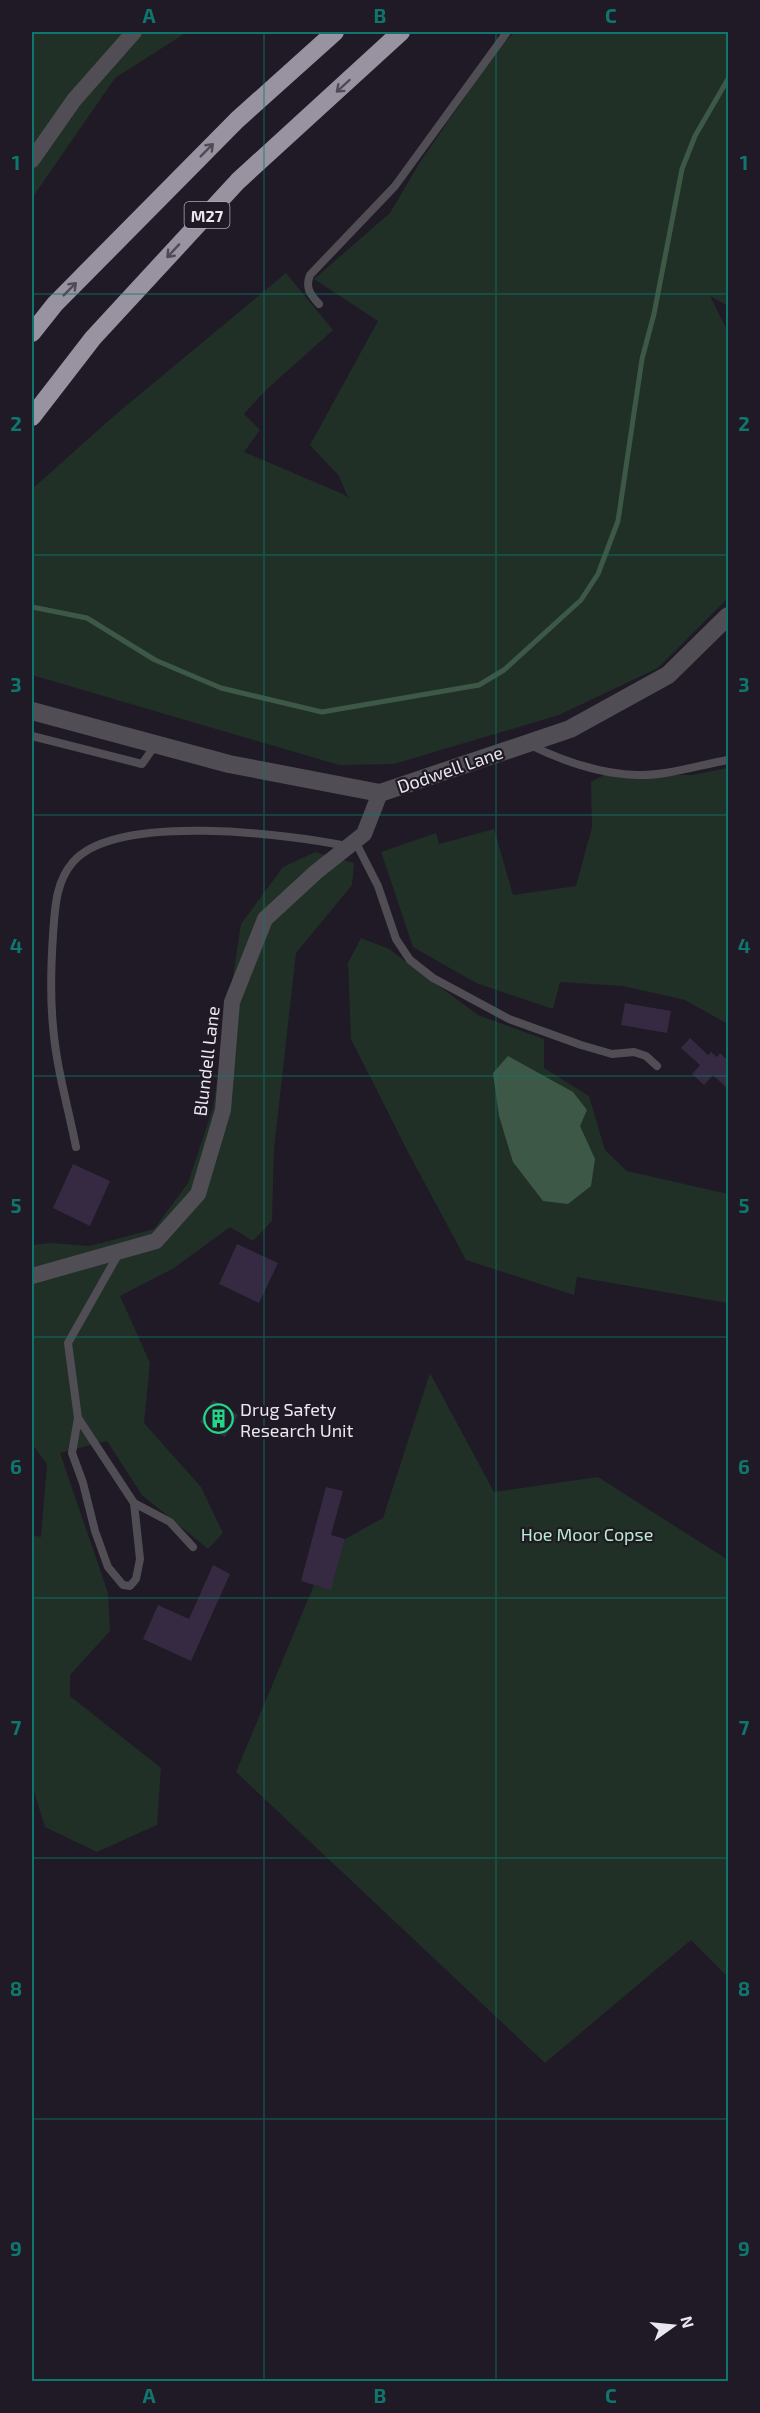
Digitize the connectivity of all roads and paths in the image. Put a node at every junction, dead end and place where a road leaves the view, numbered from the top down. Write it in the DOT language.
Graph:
graph roads {
  1 [pos="134,32"];
  2 [pos="335,32"];
  3 [pos="401,32"];
  4 [pos="413,32"];
  5 [pos="507,32"];
  6 [pos="374,58"];
  7 [pos="32,160"];
  8 [pos="319,304"];
  9 [pos="32,333"];
  10 [pos="32,417"];
  11 [pos="729,616"];
  12 [pos="32,711"];
  13 [pos="32,736"];
  14 [pos="156,743"];
  15 [pos="527,743"];
  16 [pos="729,760"];
  17 [pos="380,793"];
  18 [pos="351,844"];
  19 [pos="657,1066"];
  20 [pos="76,1147"];
  21 [pos="121,1250"];
  22 [pos="32,1276"];
  23 [pos="78,1418"];
  24 [pos="134,1503"];
  25 [pos="193,1547"];
  1 -- 7 [label="street"];
  9 -- 2 [label="highway, M27, one-way"];
  3 -- 6 [label="highway, M27"];
  4 -- 6 [label="highway, M27"];
  5 -- 8 [label="lane"];
  6 -- 10 [label="highway, M27, one-way"];
  11 -- 15 [label="street, Dodwell Lane"];
  12 -- 14 [label="street, Dodwell Lane"];
  13 -- 14 [label="lane"];
  14 -- 17 [label="street, Dodwell Lane"];
  15 -- 16 [label="lane"];
  15 -- 17 [label="street, Dodwell Lane"];
  17 -- 18 [label="street, Blundell Lane"];
  18 -- 19 [label="lane"];
  18 -- 20 [label="lane"];
  18 -- 21 [label="street, Blundell Lane"];
  21 -- 22 [label="street, Blundell Lane"];
  21 -- 23 [label="lane"];
  23 -- 24 [label="lane"];
  23 -- 24 [label="lane"];
  24 -- 25 [label="lane"];
}
